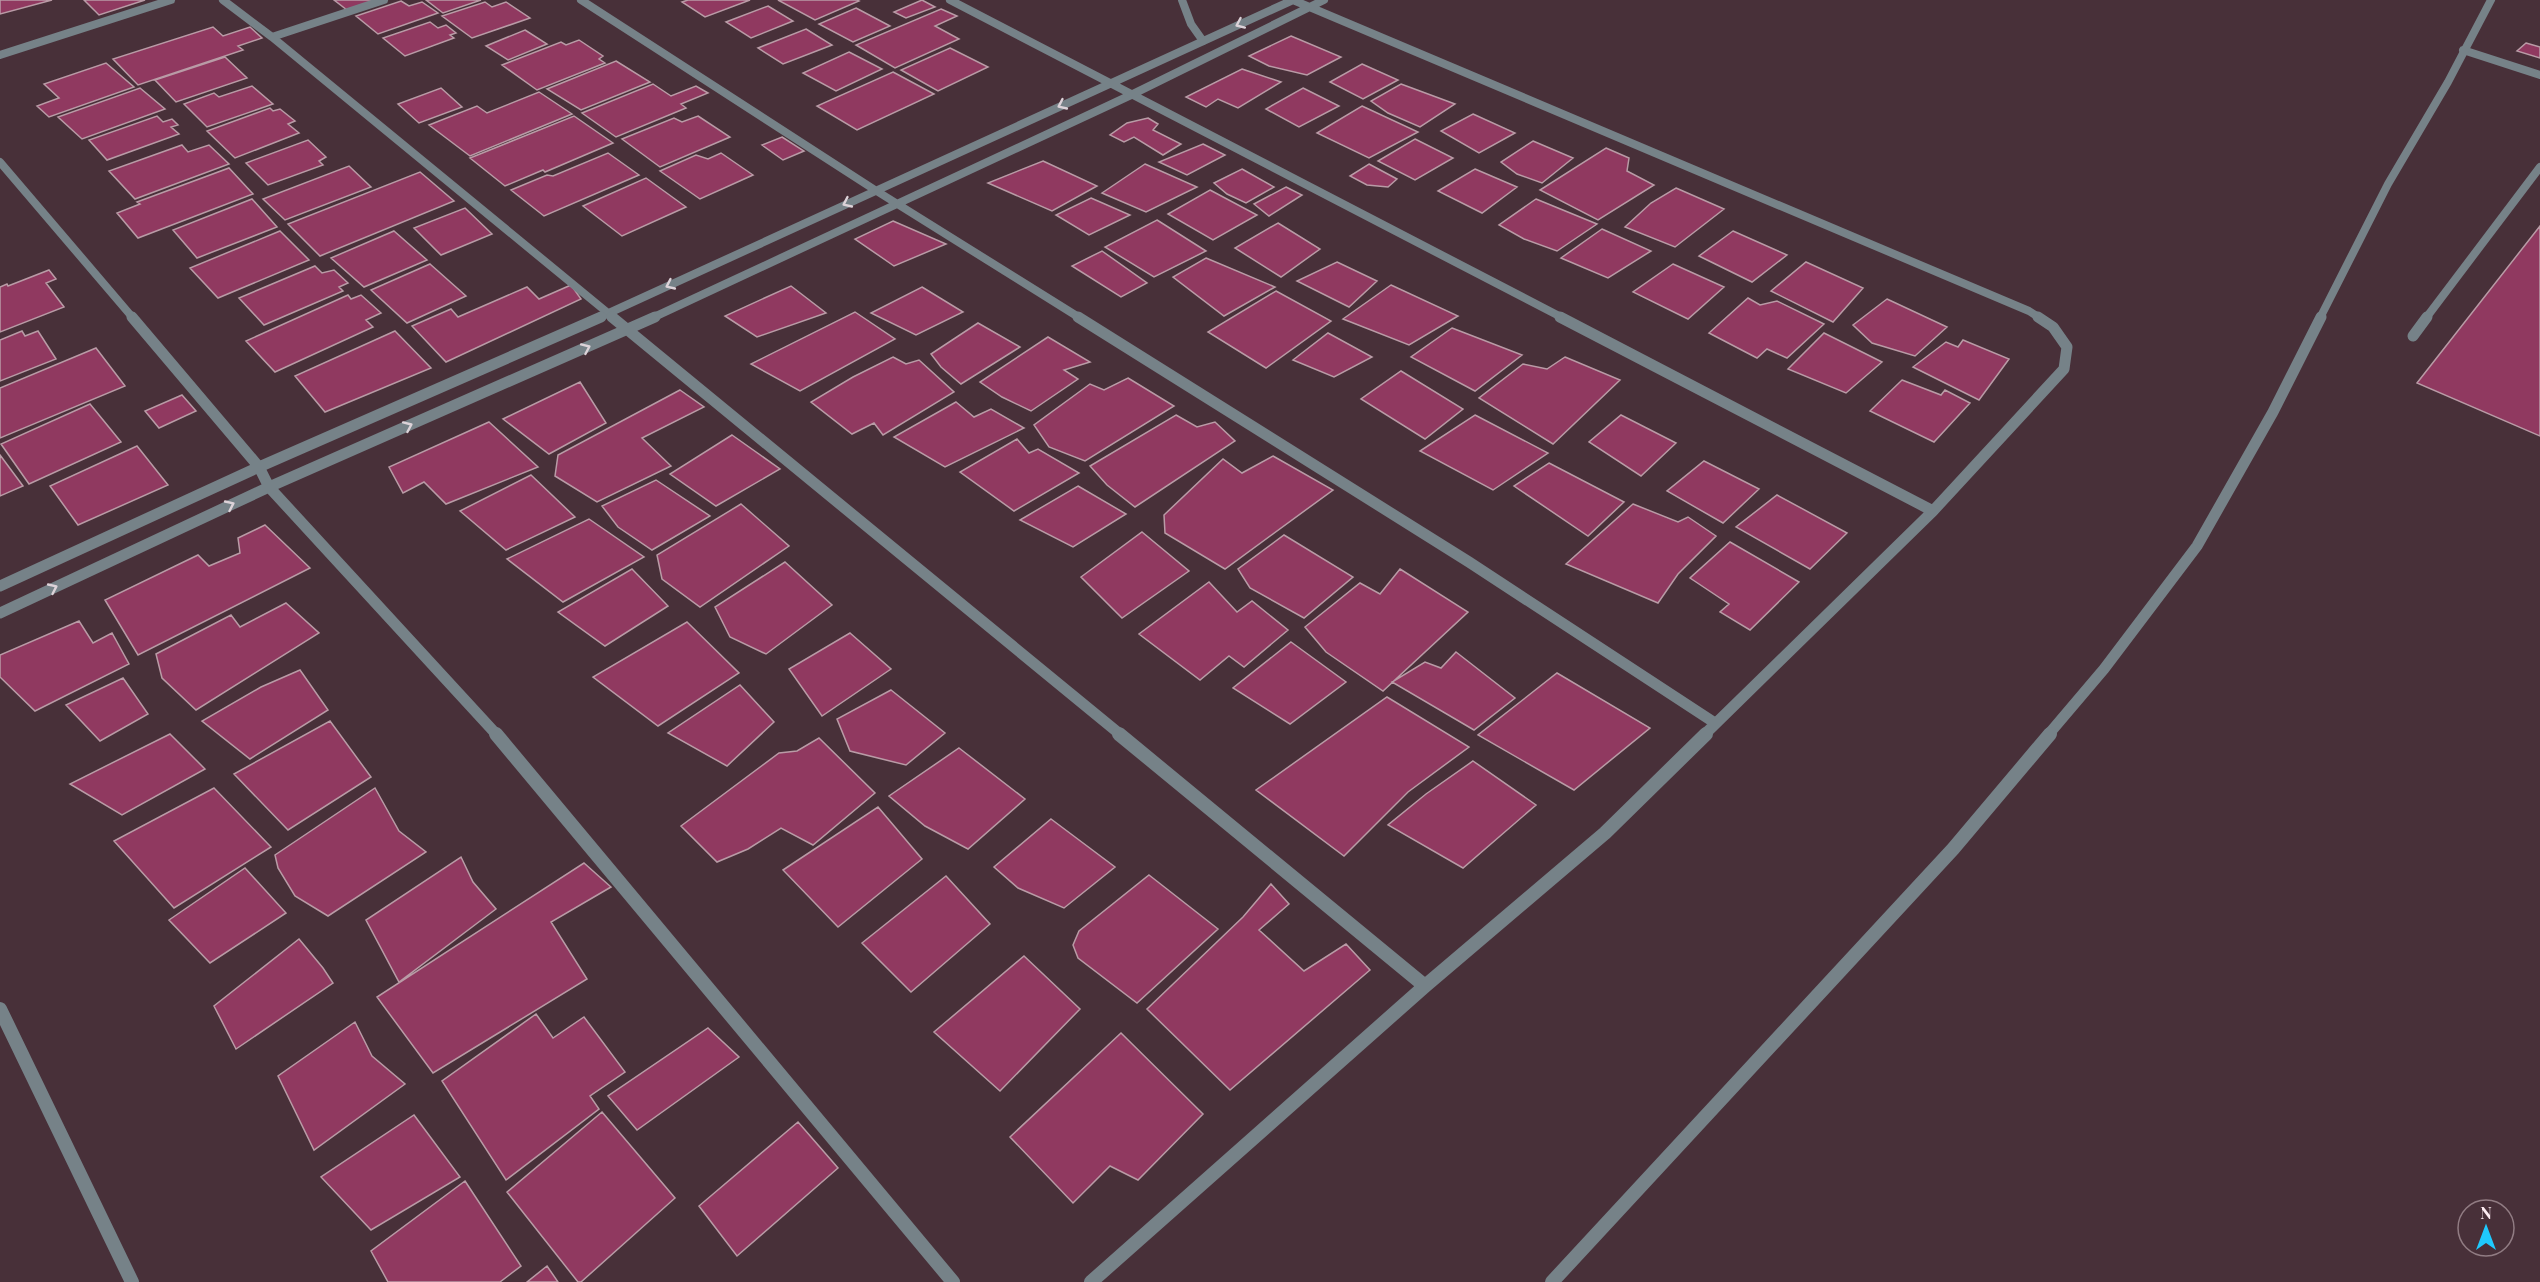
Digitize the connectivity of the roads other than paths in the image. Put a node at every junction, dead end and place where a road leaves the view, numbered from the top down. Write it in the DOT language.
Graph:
graph roads {
  1 [pos="171,0"];
  2 [pos="223,0"];
  3 [pos="384,0"];
  4 [pos="581,0"];
  5 [pos="950,0"];
  6 [pos="1182,0"];
  7 [pos="1293,0"];
  8 [pos="1324,0"];
  9 [pos="2491,0"];
  10 [pos="1309,7"];
  11 [pos="272,37"];
  12 [pos="1203,41"];
  13 [pos="2463,50"];
  14 [pos="0,55"];
  15 [pos="2540,75"];
  16 [pos="1109,84"];
  17 [pos="1131,95"];
  18 [pos="0,162"];
  19 [pos="2540,166"];
  20 [pos="875,190"];
  21 [pos="896,203"];
  22 [pos="608,314"];
  23 [pos="627,330"];
  24 [pos="2413,336"];
  25 [pos="259,467"];
  26 [pos="269,487"];
  27 [pos="1933,511"];
  28 [pos="0,586"];
  29 [pos="0,613"];
  30 [pos="1715,723"];
  31 [pos="1425,986"];
  32 [pos="0,1009"];
  33 [pos="132,1282"];
  34 [pos="953,1282"];
  35 [pos="1091,1282"];
  36 [pos="1552,1282"];
  1 -- 14 [label="street"];
  2 -- 11 [label="street"];
  3 -- 11 [label="street"];
  4 -- 20 [label="street"];
  5 -- 16 [label="street"];
  6 -- 12 [label="street"];
  7 -- 10 [label="street"];
  7 -- 12 [label="street, one-way"];
  8 -- 10 [label="street"];
  9 -- 13 [label="street"];
  10 -- 17 [label="street"];
  10 -- 27 [label="street"];
  11 -- 22 [label="street"];
  12 -- 16 [label="street"];
  13 -- 15 [label="street"];
  13 -- 36 [label="street"];
  16 -- 17 [label="street"];
  16 -- 20 [label="street, one-way"];
  17 -- 21 [label="street"];
  17 -- 27 [label="street"];
  18 -- 25 [label="street"];
  19 -- 24 [label="street"];
  20 -- 21 [label="street"];
  20 -- 22 [label="street, one-way"];
  21 -- 23 [label="street"];
  21 -- 30 [label="street"];
  22 -- 23 [label="street"];
  22 -- 25 [label="street"];
  26 -- 23 [label="street, one-way"];
  23 -- 31 [label="street"];
  25 -- 26 [label="street"];
  25 -- 28 [label="street"];
  29 -- 26 [label="street, one-way"];
  26 -- 34 [label="street"];
  27 -- 30 [label="street"];
  30 -- 31 [label="street"];
  31 -- 35 [label="street"];
  32 -- 33 [label="street"];
}
